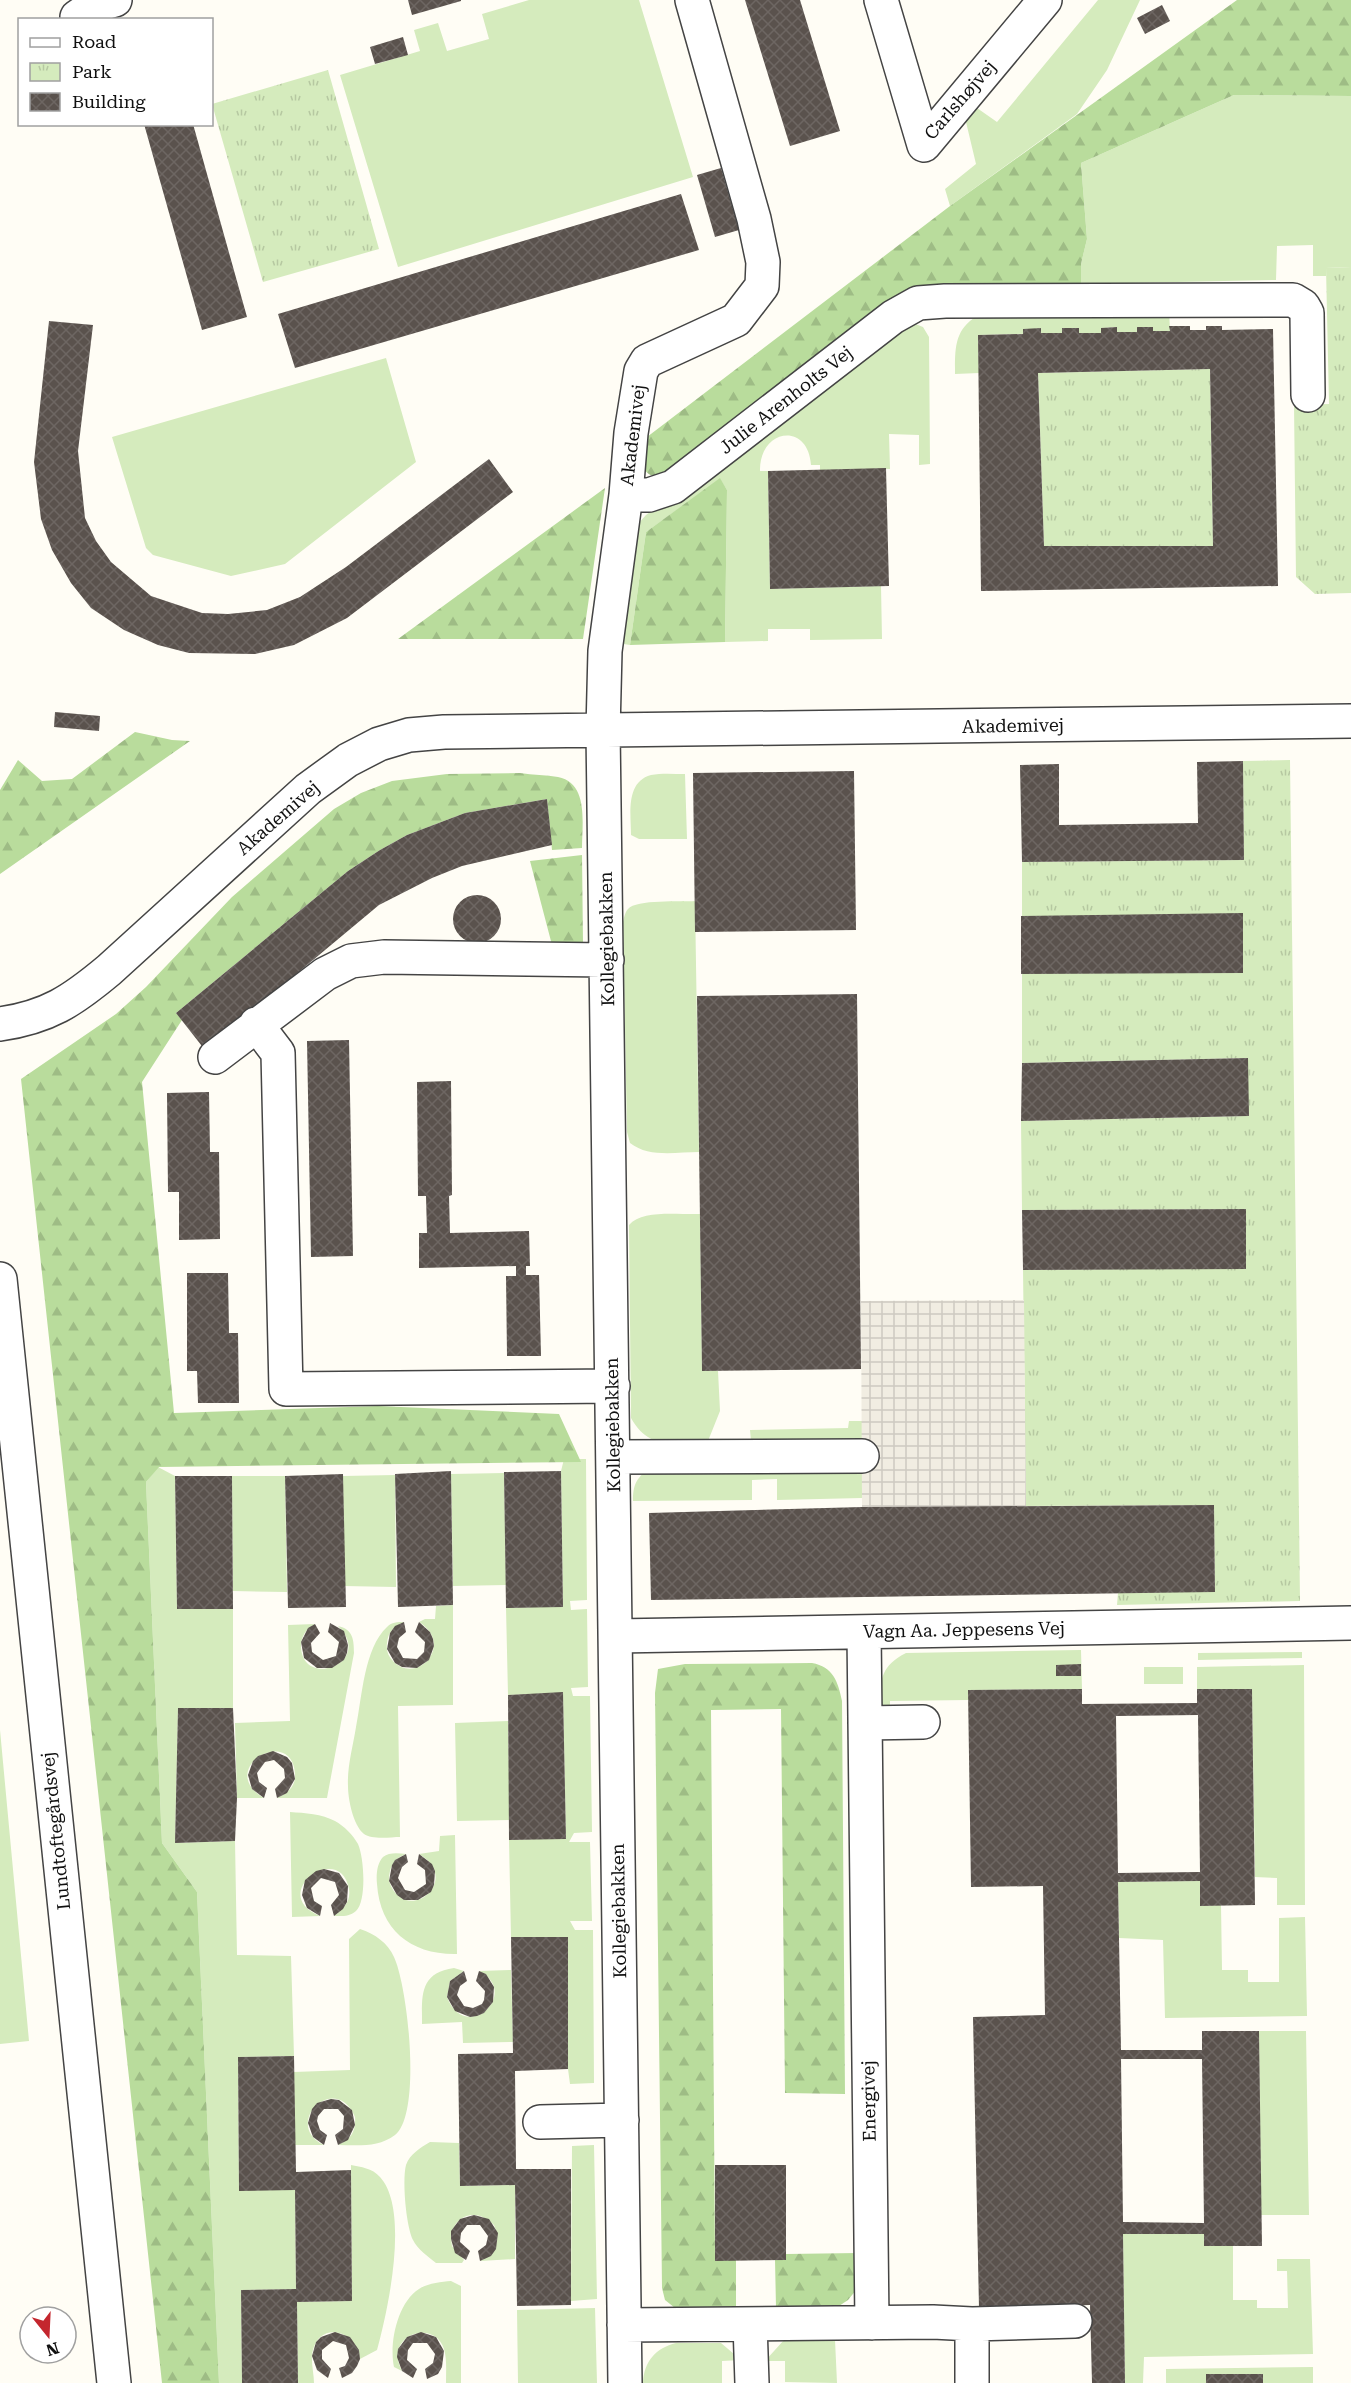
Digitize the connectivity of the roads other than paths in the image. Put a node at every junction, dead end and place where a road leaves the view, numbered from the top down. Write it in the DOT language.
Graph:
graph roads {
  1 [pos="115,0"];
  2 [pos="692,0"];
  3 [pos="881,0"];
  4 [pos="1045,0"];
  5 [pos="77,16"];
  6 [pos="1308,396"];
  7 [pos="626,495"];
  8 [pos="1351,721"];
  9 [pos="603,730"];
  10 [pos="608,960"];
  11 [pos="0,1024"];
  12 [pos="256,1024"];
  13 [pos="215,1057"];
  14 [pos="0,1279"];
  15 [pos="613,1386"];
  16 [pos="862,1456"];
  17 [pos="614,1457"];
  18 [pos="1351,1623"];
  19 [pos="864,1632"];
  20 [pos="616,1636"];
  21 [pos="923,1722"];
  22 [pos="865,1723"];
  23 [pos="622,2120"];
  24 [pos="540,2122"];
  25 [pos="1076,2321"];
  26 [pos="872,2323"];
  27 [pos="750,2324"];
  28 [pos="972,2324"];
  29 [pos="624,2325"];
  30 [pos="114,2383"];
  31 [pos="625,2383"];
  32 [pos="752,2383"];
  33 [pos="972,2383"];
  1 -- 5 [label="street"];
  2 -- 7 [label="street, Akademivej"];
  3 -- 4 [label="street, Carlshøjvej"];
  6 -- 7 [label="street, Julie Arenholts Vej"];
  7 -- 9 [label="street, Akademivej"];
  8 -- 9 [label="street, Akademivej"];
  9 -- 10 [label="street, Kollegiebakken"];
  9 -- 11 [label="street, Akademivej"];
  10 -- 12 [label="street"];
  10 -- 15 [label="street, Kollegiebakken"];
  12 -- 13 [label="street"];
  12 -- 15 [label="street"];
  14 -- 30 [label="street, Lundtoftegårdsvej"];
  15 -- 17 [label="street, Kollegiebakken"];
  16 -- 17 [label="street"];
  17 -- 20 [label="street, Kollegiebakken"];
  18 -- 19 [label="street, Vagn Aa. Jeppesens Vej"];
  19 -- 20 [label="street, Vagn Aa. Jeppesens Vej"];
  19 -- 22 [label="street, Energivej"];
  20 -- 23 [label="street, Kollegiebakken"];
  21 -- 22 [label="street"];
  22 -- 26 [label="street, Energivej"];
  23 -- 24 [label="street"];
  23 -- 29 [label="street, Kollegiebakken"];
  25 -- 28 [label="street"];
  26 -- 27 [label="street"];
  26 -- 28 [label="street"];
  27 -- 29 [label="street"];
  27 -- 32 [label="street"];
  28 -- 33 [label="street"];
  29 -- 31 [label="street, Kollegiebakken"];
}
